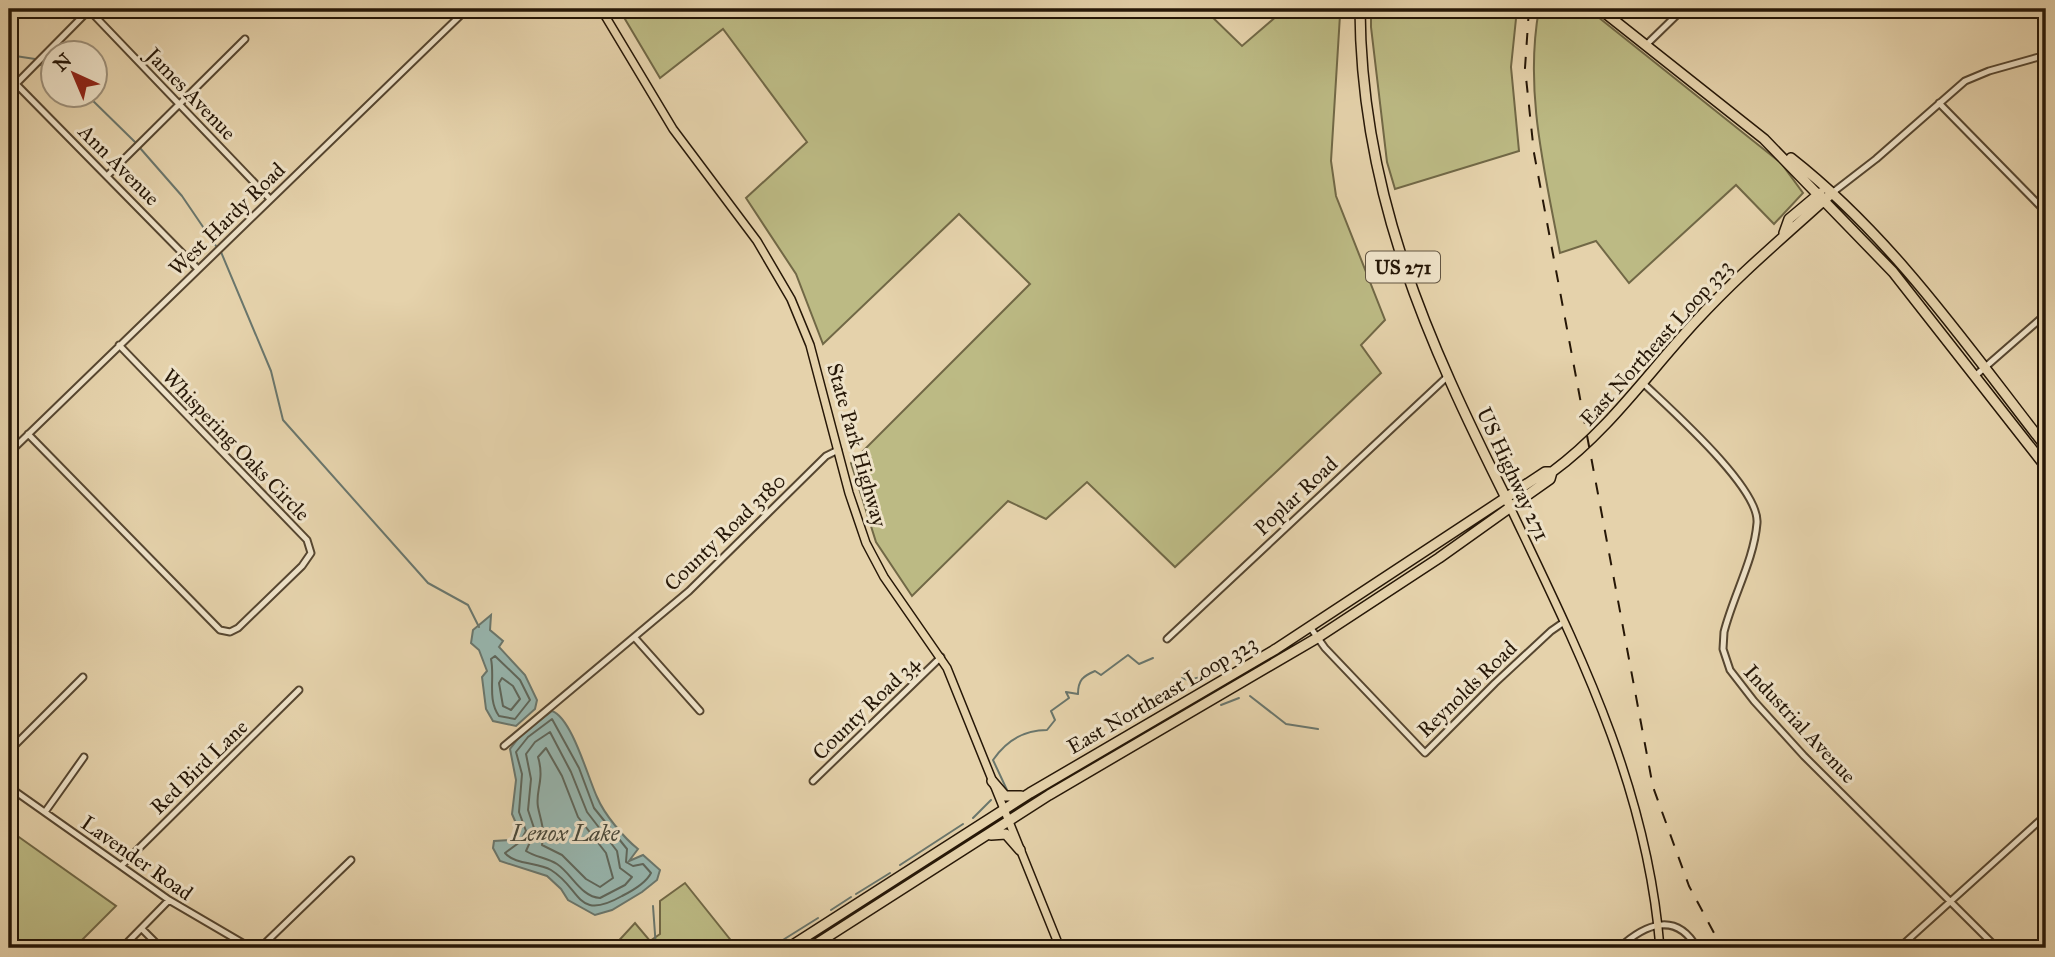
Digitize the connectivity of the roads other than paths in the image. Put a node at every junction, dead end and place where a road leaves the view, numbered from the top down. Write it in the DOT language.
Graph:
graph roads {
  1 [pos="467,9"];
  2 [pos="601,9"];
  3 [pos="1360,9"];
  4 [pos="1600,9"];
  5 [pos="1683,9"];
  6 [pos="90,10"];
  7 [pos="245,39"];
  8 [pos="1646,45"];
  9 [pos="2046,55"];
  10 [pos="16,84"];
  11 [pos="9,91"];
  12 [pos="1940,103"];
  13 [pos="180,105"];
  14 [pos="1764,139"];
  15 [pos="108,175"];
  16 [pos="1832,193"];
  17 [pos="1820,197"];
  18 [pos="270,199"];
  19 [pos="2046,212"];
  20 [pos="1902,264"];
  21 [pos="198,269"];
  22 [pos="1893,272"];
  23 [pos="2046,314"];
  24 [pos="119,345"];
  25 [pos="1984,368"];
  26 [pos="1448,376"];
  27 [pos="1976,376"];
  28 [pos="1643,383"];
  29 [pos="2010,402"];
  30 [pos="2001,409"];
  31 [pos="28,434"];
  32 [pos="2046,447"];
  33 [pos="838,450"];
  34 [pos="9,453"];
  35 [pos="2046,467"];
  36 [pos="1508,503"];
  37 [pos="1432,548"];
  38 [pos="1439,558"];
  39 [pos="1376,585"];
  40 [pos="1383,595"];
  41 [pos="1564,622"];
  42 [pos="1310,627"];
  43 [pos="635,638"];
  44 [pos="1317,638"];
  45 [pos="1167,639"];
  46 [pos="1276,649"];
  47 [pos="941,657"];
  48 [pos="1282,659"];
  49 [pos="83,677"];
  50 [pos="299,690"];
  51 [pos="1197,696"];
  52 [pos="1203,706"];
  53 [pos="700,711"];
  54 [pos="504,746"];
  55 [pos="9,751"];
  56 [pos="84,757"];
  57 [pos="1083,761"];
  58 [pos="1089,772"];
  59 [pos="813,781"];
  60 [pos="992,781"];
  61 [pos="9,787"];
  62 [pos="1030,793"];
  63 [pos="1004,809"];
  64 [pos="45,812"];
  65 [pos="2046,815"];
  66 [pos="1008,821"];
  67 [pos="977,841"];
  68 [pos="1020,850"];
  69 [pos="929,858"];
  70 [pos="351,860"];
  71 [pos="121,866"];
  72 [pos="935,868"];
  73 [pos="169,900"];
  74 [pos="1949,900"];
  75 [pos="831,920"];
  76 [pos="1658,926"];
  77 [pos="142,929"];
  78 [pos="838,930"];
  79 [pos="2046,937"];
  80 [pos="122,948"];
  81 [pos="160,948"];
  82 [pos="251,948"];
  83 [pos="260,948"];
  84 [pos="788,948"];
  85 [pos="810,948"];
  86 [pos="1060,948"];
  87 [pos="1619,948"];
  88 [pos="1660,948"];
  89 [pos="1697,948"];
  90 [pos="1899,948"];
  91 [pos="1997,948"];
  92 [pos="2035,948"];
  1 -- 18 [label="street, West Hardy Road"];
  2 -- 33 [label="main road, State Park Highway"];
  3 -- 26 [label="highway, US Highway 271 / US 271"];
  4 -- 8 [label="highway"];
  5 -- 8 [label="street"];
  6 -- 10 [label="street"];
  6 -- 13 [label="street, James Avenue"];
  7 -- 13 [label="street"];
  8 -- 14 [label="highway"];
  9 -- 12 [label="street"];
  10 -- 11 [label="street"];
  10 -- 15 [label="street, Ann Avenue"];
  12 -- 16 [label="street"];
  12 -- 19 [label="street"];
  13 -- 15 [label="street"];
  13 -- 18 [label="street, James Avenue"];
  14 -- 16 [label="highway"];
  14 -- 17 [label="highway"];
  15 -- 21 [label="street, Ann Avenue"];
  16 -- 17 [label="highway, East Northeast Loop 323"];
  16 -- 20 [label="highway"];
  17 -- 22 [label="highway"];
  17 -- 28 [label="highway, East Northeast Loop 323"];
  18 -- 21 [label="street, West Hardy Road"];
  20 -- 22 [label="highway"];
  20 -- 25 [label="highway"];
  21 -- 24 [label="street, West Hardy Road"];
  22 -- 27 [label="highway"];
  23 -- 25 [label="street"];
  24 -- 31 [label="street, West Hardy Road"];
  24 -- 31 [label="street, Whispering Oaks Circle"];
  25 -- 27 [label="street"];
  25 -- 29 [label="highway"];
  26 -- 36 [label="highway, US Highway 271 / US 271"];
  26 -- 45 [label="street, Poplar Road"];
  27 -- 30 [label="highway"];
  28 -- 36 [label="highway, East Northeast Loop 323"];
  28 -- 74 [label="street, Industrial Avenue"];
  29 -- 30 [label="highway"];
  29 -- 32 [label="highway"];
  30 -- 35 [label="highway"];
  31 -- 34 [label="street, West Hardy Road"];
  33 -- 43 [label="street, County Road 3180"];
  33 -- 47 [label="main road, State Park Highway"];
  36 -- 37 [label="highway, East Northeast Loop 323"];
  36 -- 38 [label="highway, East Northeast Loop 323"];
  36 -- 41 [label="main road, US Highway 271 / US 271"];
  37 -- 38 [label="highway"];
  37 -- 39 [label="highway, East Northeast Loop 323"];
  38 -- 40 [label="highway, East Northeast Loop 323"];
  39 -- 40 [label="highway"];
  39 -- 42 [label="highway, East Northeast Loop 323"];
  40 -- 44 [label="highway, East Northeast Loop 323"];
  41 -- 44 [label="street, Reynolds Road"];
  41 -- 76 [label="main road, US Highway 271 / US 271"];
  42 -- 44 [label="street, Reynolds Road"];
  42 -- 46 [label="highway, East Northeast Loop 323"];
  43 -- 53 [label="street"];
  43 -- 54 [label="street, County Road 3180"];
  44 -- 48 [label="highway, East Northeast Loop 323"];
  46 -- 48 [label="highway"];
  46 -- 51 [label="highway, East Northeast Loop 323"];
  47 -- 59 [label="street, County Road 34"];
  47 -- 60 [label="main road, State Park Highway"];
  48 -- 52 [label="highway, East Northeast Loop 323"];
  49 -- 55 [label="street"];
  50 -- 71 [label="street, Red Bird Lane"];
  51 -- 52 [label="highway"];
  51 -- 57 [label="highway, East Northeast Loop 323"];
  52 -- 58 [label="highway, East Northeast Loop 323"];
  56 -- 64 [label="street"];
  57 -- 58 [label="highway"];
  57 -- 62 [label="highway, East Northeast Loop 323"];
  58 -- 66 [label="highway, East Northeast Loop 323"];
  60 -- 62 [label="highway"];
  60 -- 63 [label="main road, State Park Highway"];
  61 -- 64 [label="street, Lavender Road"];
  62 -- 63 [label="highway, East Northeast Loop 323"];
  63 -- 66 [label="main road, State Park Highway"];
  63 -- 69 [label="highway, East Northeast Loop 323"];
  64 -- 71 [label="street, Lavender Road"];
  65 -- 74 [label="street"];
  66 -- 67 [label="highway, East Northeast Loop 323"];
  66 -- 68 [label="main road, State Park Highway"];
  67 -- 68 [label="highway"];
  67 -- 72 [label="highway, East Northeast Loop 323"];
  68 -- 86 [label="main road, State Park Highway"];
  69 -- 72 [label="highway"];
  69 -- 75 [label="highway, East Northeast Loop 323"];
  70 -- 83 [label="street"];
  71 -- 73 [label="street, Lavender Road"];
  72 -- 78 [label="highway, East Northeast Loop 323"];
  73 -- 77 [label="street"];
  73 -- 82 [label="street, Lavender Road"];
  74 -- 90 [label="street"];
  74 -- 91 [label="street, Industrial Avenue"];
  75 -- 78 [label="highway"];
  75 -- 84 [label="highway, East Northeast Loop 323"];
  76 -- 87 [label="street"];
  76 -- 88 [label="main road, US Highway 271 / US 271"];
  76 -- 89 [label="street"];
  77 -- 80 [label="street"];
  77 -- 81 [label="street"];
  78 -- 85 [label="highway, East Northeast Loop 323"];
  79 -- 92 [label="street"];
}
